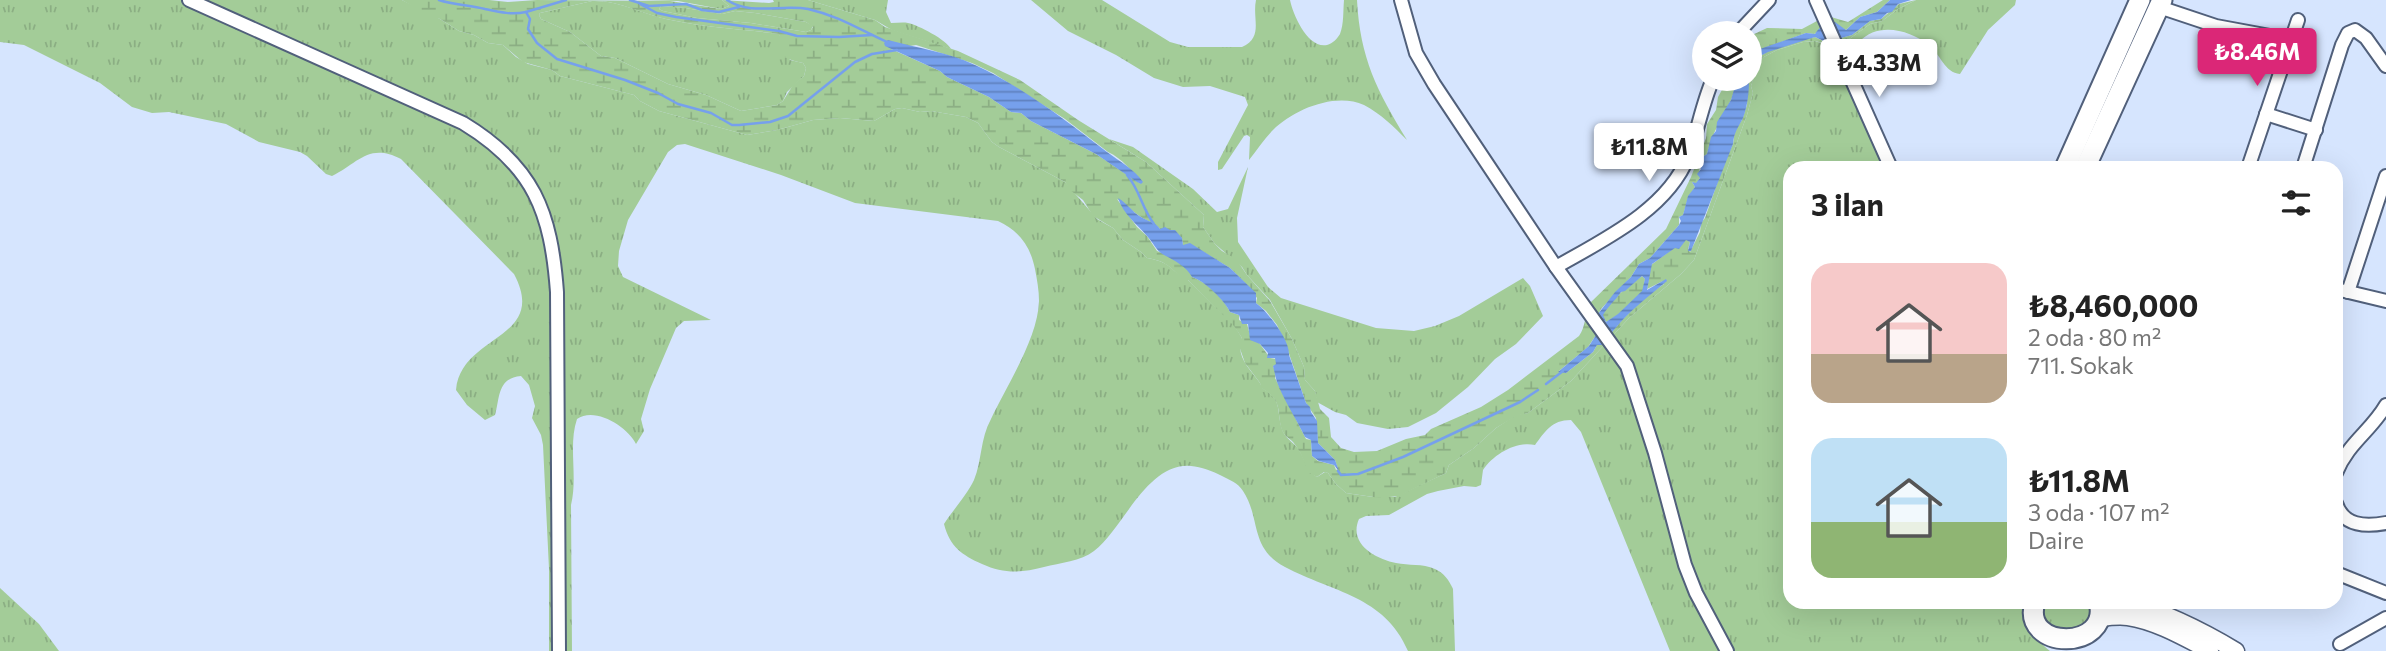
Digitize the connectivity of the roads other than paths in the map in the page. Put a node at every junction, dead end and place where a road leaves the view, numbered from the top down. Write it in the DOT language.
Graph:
graph roads {
  1 [pos="189,0"];
  2 [pos="1401,0"];
  3 [pos="1769,0"];
  4 [pos="1816,0"];
  5 [pos="2140,0"];
  6 [pos="2161,4"];
  7 [pos="2298,20"];
  8 [pos="1749,21"];
  9 [pos="2291,40"];
  10 [pos="2386,66"];
  11 [pos="1709,91"];
  12 [pos="2266,114"];
  13 [pos="2316,130"];
  14 [pos="1888,161"];
  15 [pos="2068,161"];
  16 [pos="2088,161"];
  17 [pos="2250,161"];
  18 [pos="2305,161"];
  19 [pos="2386,176"];
  20 [pos="1556,267"];
  21 [pos="2343,287"];
  22 [pos="2343,290"];
  23 [pos="2386,301"];
  24 [pos="2386,405"];
  25 [pos="2381,423"];
  26 [pos="2343,451"];
  27 [pos="2343,514"];
  28 [pos="2386,523"];
  29 [pos="2343,576"];
  30 [pos="2386,593"];
  31 [pos="2033,609"];
  32 [pos="2159,609"];
  33 [pos="2100,610"];
  34 [pos="2386,618"];
  35 [pos="2340,644"];
  36 [pos="2057,648"];
  37 [pos="559,651"];
  38 [pos="1727,651"];
  39 [pos="2101,651"];
  40 [pos="2210,651"];
  41 [pos="2236,651"];
  1 -- 37 [label="street"];
  2 -- 20 [label="street"];
  3 -- 8 [label="street"];
  4 -- 14 [label="street"];
  5 -- 15 [label="highway"];
  6 -- 9 [label="street"];
  6 -- 16 [label="highway"];
  7 -- 9 [label="street"];
  9 -- 12 [label="street"];
  10 -- 13 [label="street"];
  11 -- 20 [label="street"];
  12 -- 13 [label="street"];
  12 -- 17 [label="street"];
  13 -- 18 [label="street"];
  19 -- 21 [label="street"];
  20 -- 38 [label="street"];
  22 -- 23 [label="street"];
  24 -- 25 [label="street"];
  25 -- 26 [label="street"];
  27 -- 28 [label="street"];
  29 -- 30 [label="street"];
  31 -- 36 [label="highway"];
  32 -- 41 [label="main road"];
  33 -- 36 [label="highway"];
  33 -- 39 [label="highway"];
  33 -- 40 [label="main road"];
  34 -- 35 [label="street"];
}
